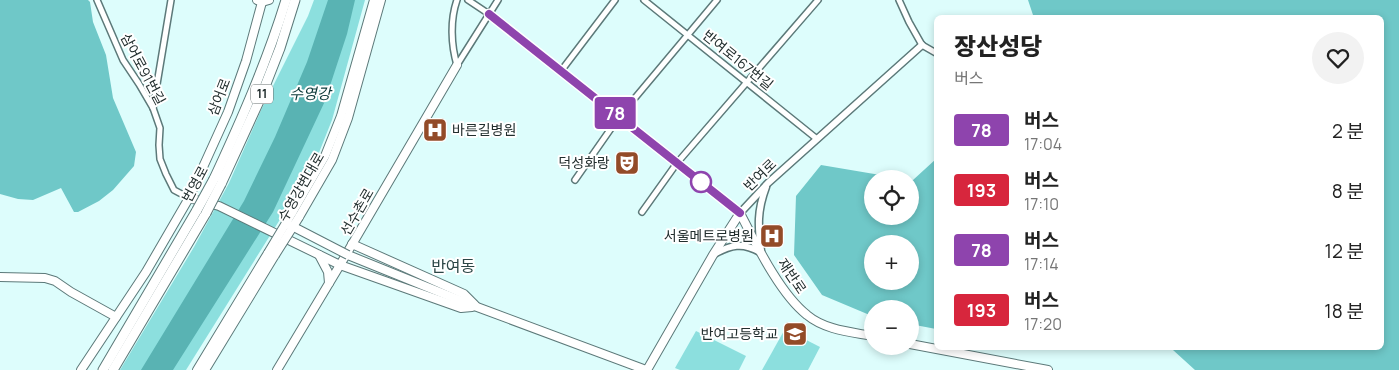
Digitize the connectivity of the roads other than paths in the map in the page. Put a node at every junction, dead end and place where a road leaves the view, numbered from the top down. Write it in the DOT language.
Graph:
graph roads {
  1 [pos="97,0"];
  2 [pos="170,0"];
  3 [pos="286,0"];
  4 [pos="295,0"];
  5 [pos="374,0"];
  6 [pos="381,0"];
  7 [pos="457,0"];
  8 [pos="468,0"];
  9 [pos="498,0"];
  10 [pos="615,0"];
  11 [pos="644,0"];
  12 [pos="717,0"];
  13 [pos="818,0"];
  14 [pos="899,0"];
  15 [pos="263,1"];
  16 [pos="489,14"];
  17 [pos="688,34"];
  18 [pos="922,45"];
  19 [pos="934,52"];
  20 [pos="457,65"];
  21 [pos="561,71"];
  22 [pos="748,82"];
  23 [pos="153,108"];
  24 [pos="619,117"];
  25 [pos="817,139"];
  26 [pos="677,162"];
  27 [pos="575,180"];
  28 [pos="218,182"];
  29 [pos="768,183"];
  30 [pos="189,198"];
  31 [pos="201,211"];
  32 [pos="642,212"];
  33 [pos="740,213"];
  34 [pos="295,215"];
  35 [pos="289,225"];
  36 [pos="352,244"];
  37 [pos="761,252"];
  38 [pos="272,254"];
  39 [pos="319,254"];
  40 [pos="713,255"];
  41 [pos="340,265"];
  42 [pos="0,277"];
  43 [pos="329,283"];
  44 [pos="477,307"];
  45 [pos="116,317"];
  46 [pos="864,334"];
  47 [pos="919,346"];
  48 [pos="934,349"];
  49 [pos="942,350"];
  50 [pos="81,370"];
  51 [pos="103,370"];
  52 [pos="113,370"];
  53 [pos="197,370"];
  54 [pos="205,370"];
  55 [pos="277,370"];
  56 [pos="646,370"];
  57 [pos="1048,370"];
  1 -- 23 [label="street, 삼어로91번길"];
  2 -- 23 [label="street"];
  3 -- 28 [label="highway, 번영로 / 11"];
  4 -- 28 [label="highway, 번영로 / 11"];
  5 -- 34 [label="main road, 수영강변대로"];
  6 -- 34 [label="main road, 수영강변대로"];
  7 -- 20 [label="street"];
  8 -- 16 [label="street"];
  9 -- 16 [label="street, 선수촌로"];
  10 -- 21 [label="street"];
  11 -- 17 [label="street, 반여로167번길"];
  12 -- 17 [label="street"];
  13 -- 22 [label="street"];
  14 -- 18 [label="street"];
  15 -- 30 [label="main road, 삼어로"];
  16 -- 20 [label="street, 선수촌로"];
  16 -- 21 [label="street"];
  17 -- 22 [label="street, 반여로167번길"];
  17 -- 24 [label="street"];
  18 -- 19 [label="street"];
  18 -- 25 [label="street, 반여로"];
  20 -- 36 [label="main road, 선수촌로"];
  21 -- 24 [label="street"];
  22 -- 25 [label="street, 반여로167번길"];
  22 -- 26 [label="street"];
  23 -- 30 [label="street, 삼어로91번길"];
  24 -- 26 [label="street"];
  24 -- 27 [label="street"];
  25 -- 29 [label="street, 반여로"];
  26 -- 32 [label="street"];
  26 -- 33 [label="street"];
  28 -- 31 [label="highway, 번영로 / 11, bridge"];
  29 -- 33 [label="street, 반여로"];
  29 -- 37 [label="street"];
  30 -- 39 [label="main road"];
  30 -- 45 [label="main road, 삼어로"];
  31 -- 51 [label="highway, 번영로 / 11"];
  31 -- 52 [label="highway, 번영로 / 11"];
  33 -- 37 [label="main road, 재반로"];
  33 -- 40 [label="main road, 반여로"];
  34 -- 35 [label="main road, 수영강변대로, bridge"];
  35 -- 38 [label="main road, 수영강변대로, bridge"];
  35 -- 44 [label="main road, bridge"];
  36 -- 41 [label="main road, 선수촌로"];
  36 -- 44 [label="main road"];
  37 -- 40 [label="street"];
  37 -- 46 [label="main road, 재반로"];
  38 -- 53 [label="main road, 수영강변대로"];
  38 -- 54 [label="main road, 수영강변대로"];
  39 -- 41 [label="main road"];
  39 -- 43 [label="main road"];
  40 -- 56 [label="main road, 반여로"];
  41 -- 43 [label="main road, 선수촌로"];
  41 -- 44 [label="main road"];
  42 -- 45 [label="main road"];
  43 -- 55 [label="main road, 선수촌로"];
  44 -- 56 [label="main road"];
  45 -- 50 [label="main road, 삼어로"];
  47 -- 48 [label="main road"];
  49 -- 57 [label="main road"];
}
